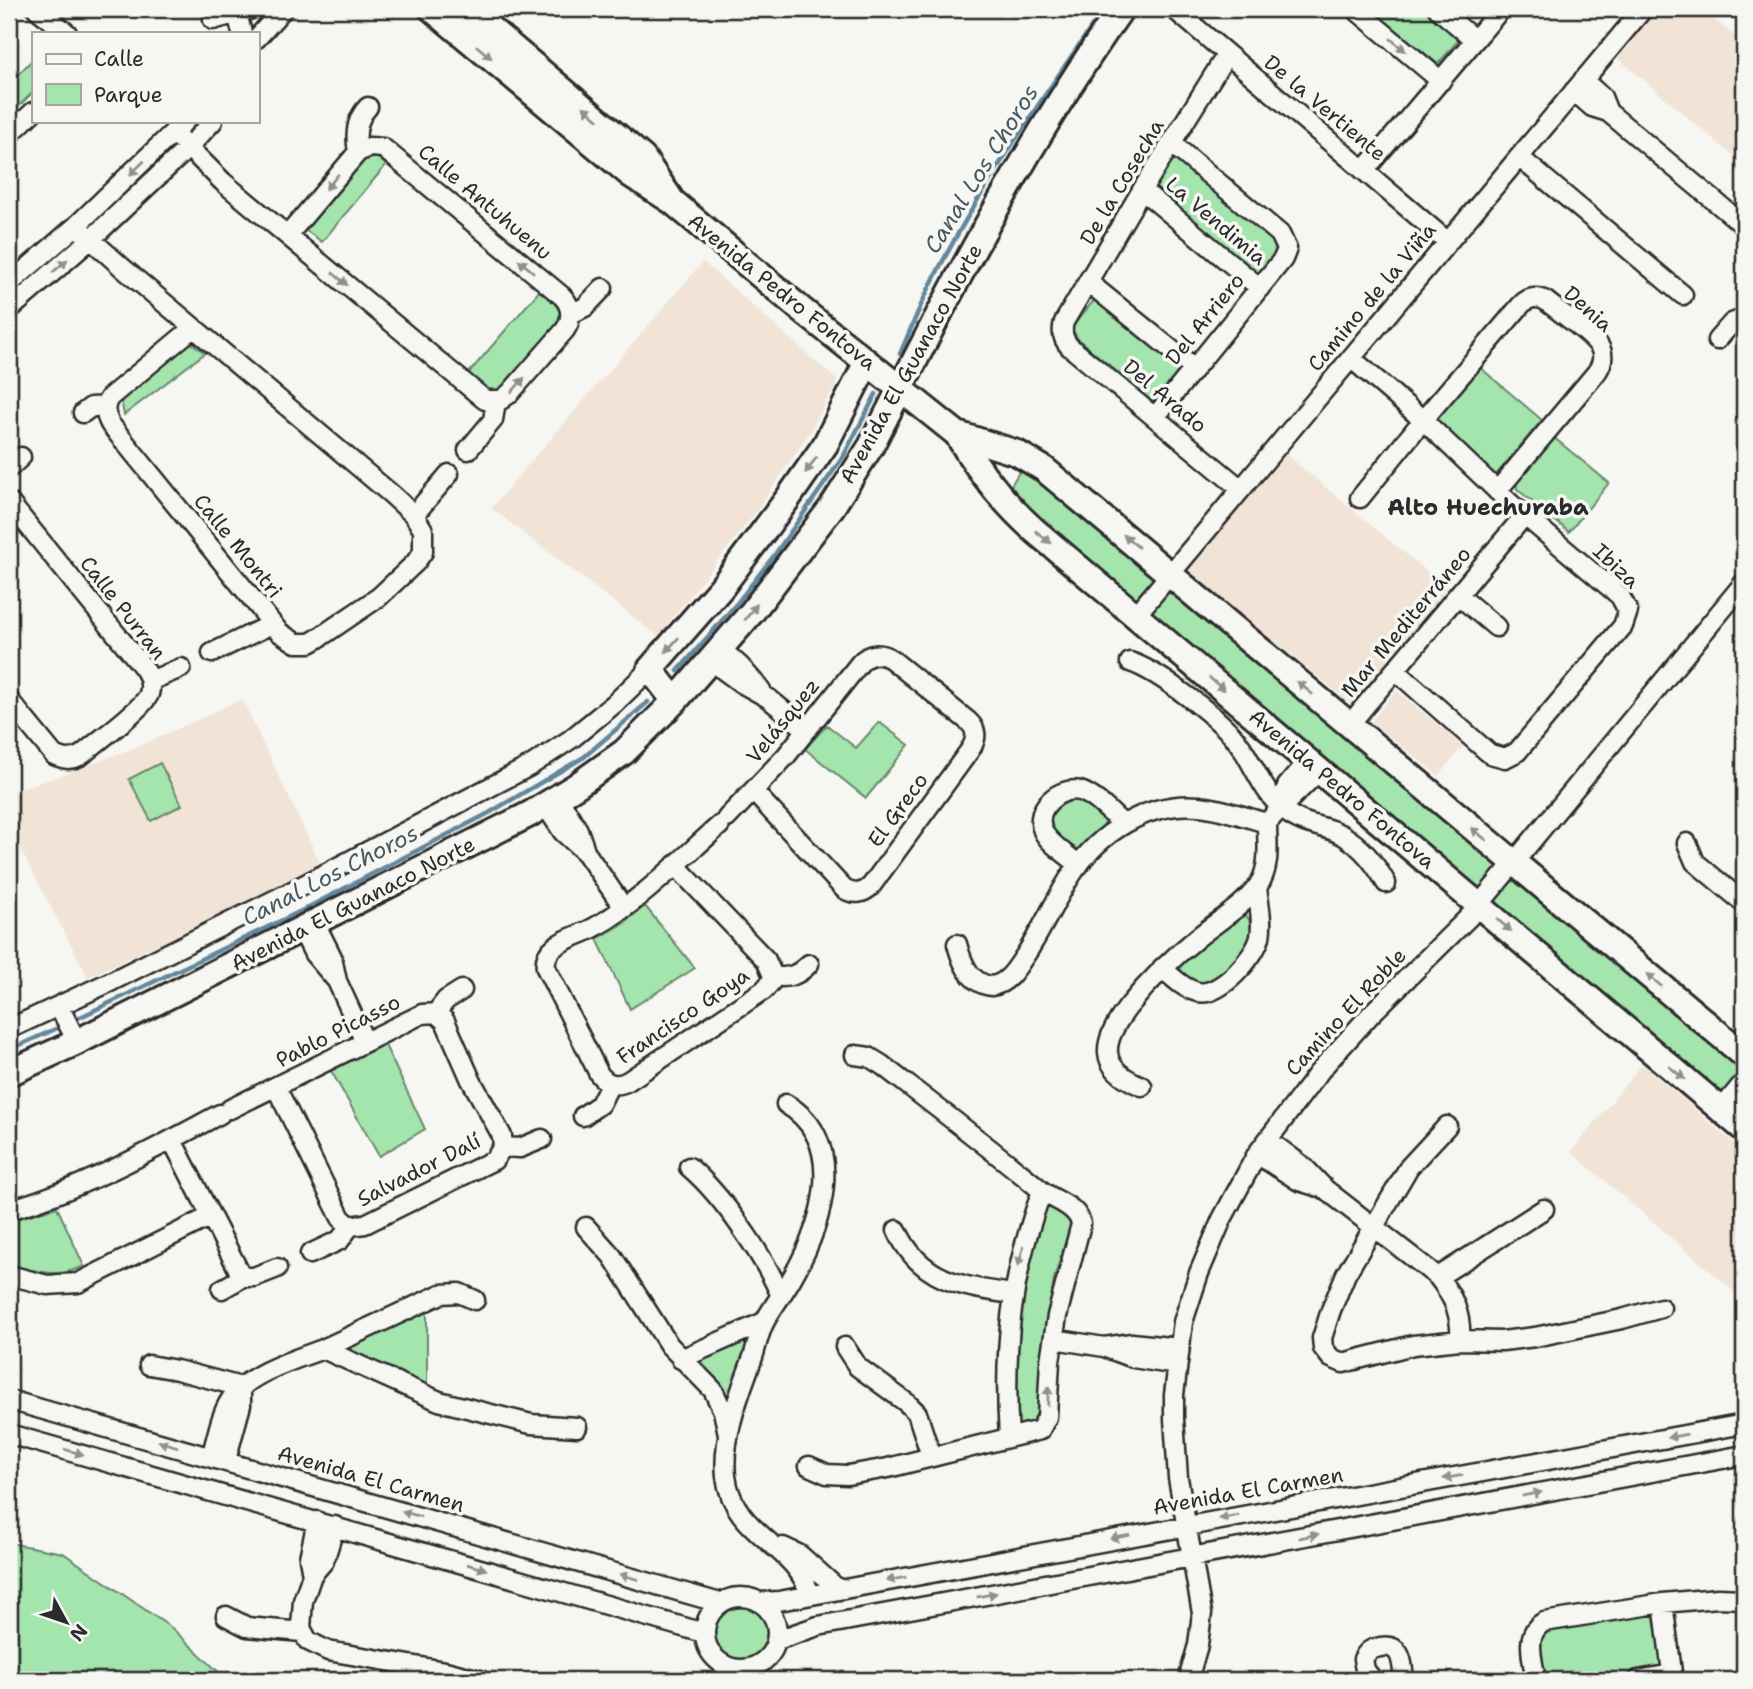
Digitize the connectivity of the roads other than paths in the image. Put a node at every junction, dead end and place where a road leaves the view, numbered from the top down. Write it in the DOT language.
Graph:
graph roads {
  1 [pos="37,9"];
  2 [pos="283,9"];
  3 [pos="432,9"];
  4 [pos="467,9"];
  5 [pos="1121,9"];
  6 [pos="1174,9"];
  7 [pos="1355,9"];
  8 [pos="1438,9"];
  9 [pos="1501,9"];
  10 [pos="1643,9"];
  11 [pos="242,10"];
  12 [pos="212,21"];
  13 [pos="66,32"];
  14 [pos="242,32"];
  15 [pos="259,36"];
  16 [pos="1475,40"];
  17 [pos="1227,54"];
  18 [pos="1441,81"];
  19 [pos="1578,86"];
  20 [pos="368,107"];
  21 [pos="32,113"];
  22 [pos="212,122"];
  23 [pos="180,127"];
  24 [pos="9,135"];
  25 [pos="1171,143"];
  26 [pos="188,148"];
  27 [pos="358,152"];
  28 [pos="1519,157"];
  29 [pos="1364,171"];
  30 [pos="1142,190"];
  31 [pos="673,202"];
  32 [pos="1741,223"];
  33 [pos="76,226"];
  34 [pos="288,235"];
  35 [pos="90,240"];
  36 [pos="1448,242"];
  37 [pos="1088,282"];
  38 [pos="9,284"];
  39 [pos="603,288"];
  40 [pos="1260,288"];
  41 [pos="1683,295"];
  42 [pos="9,310"];
  43 [pos="571,314"];
  44 [pos="1744,318"];
  45 [pos="193,328"];
  46 [pos="1063,335"];
  47 [pos="1717,340"];
  48 [pos="1351,358"];
  49 [pos="867,362"];
  50 [pos="1194,368"];
  51 [pos="900,388"];
  52 [pos="496,401"];
  53 [pos="106,406"];
  54 [pos="83,413"];
  55 [pos="1155,417"];
  56 [pos="1423,420"];
  57 [pos="957,434"];
  58 [pos="853,437"];
  59 [pos="468,450"];
  60 [pos="1026,457"];
  61 [pos="449,474"];
  62 [pos="1241,489"];
  63 [pos="994,490"];
  64 [pos="1497,491"];
  65 [pos="1360,498"];
  66 [pos="9,502"];
  67 [pos="414,515"];
  68 [pos="1524,516"];
  69 [pos="1170,574"];
  70 [pos="1744,583"];
  71 [pos="1458,595"];
  72 [pos="1136,615"];
  73 [pos="272,624"];
  74 [pos="1496,627"];
  75 [pos="212,653"];
  76 [pos="874,654"];
  77 [pos="716,655"];
  78 [pos="1130,662"];
  79 [pos="181,668"];
  80 [pos="650,669"];
  81 [pos="1395,670"];
  82 [pos="150,681"];
  83 [pos="9,700"];
  84 [pos="675,701"];
  85 [pos="1349,725"];
  86 [pos="807,730"];
  87 [pos="1314,765"];
  88 [pos="754,792"];
  89 [pos="552,801"];
  90 [pos="1280,807"];
  91 [pos="1267,823"];
  92 [pos="1123,824"];
  93 [pos="1687,844"];
  94 [pos="1514,862"];
  95 [pos="675,865"];
  96 [pos="1079,865"];
  97 [pos="1386,883"];
  98 [pos="1257,888"];
  99 [pos="1744,902"];
  100 [pos="1479,904"];
  101 [pos="624,908"];
  102 [pos="308,926"];
  103 [pos="957,944"];
  104 [pos="548,953"];
  105 [pos="809,964"];
  106 [pos="1162,968"];
  107 [pos="772,976"];
  108 [pos="462,990"];
  109 [pos="61,1010"];
  110 [pos="436,1013"];
  111 [pos="9,1029"];
  112 [pos="75,1037"];
  113 [pos="365,1042"];
  114 [pos="856,1055"];
  115 [pos="1744,1055"];
  116 [pos="9,1073"];
  117 [pos="1744,1082"];
  118 [pos="610,1084"];
  119 [pos="1142,1086"];
  120 [pos="276,1087"];
  121 [pos="786,1104"];
  122 [pos="1721,1110"];
  123 [pos="583,1116"];
  124 [pos="1447,1126"];
  125 [pos="1744,1129"];
  126 [pos="542,1139"];
  127 [pos="172,1140"];
  128 [pos="503,1147"];
  129 [pos="1262,1147"];
  130 [pos="689,1167"];
  131 [pos="1042,1191"];
  132 [pos="1544,1209"];
  133 [pos="9,1210"];
  134 [pos="211,1216"];
  135 [pos="350,1226"];
  136 [pos="1374,1226"];
  137 [pos="586,1227"];
  138 [pos="897,1230"];
  139 [pos="310,1254"];
  140 [pos="277,1268"];
  141 [pos="9,1275"];
  142 [pos="240,1277"];
  143 [pos="1438,1277"];
  144 [pos="222,1289"];
  145 [pos="1013,1294"];
  146 [pos="781,1296"];
  147 [pos="475,1300"];
  148 [pos="1661,1308"];
  149 [pos="764,1322"];
  150 [pos="1054,1339"];
  151 [pos="1461,1340"];
  152 [pos="845,1347"];
  153 [pos="323,1349"];
  154 [pos="1178,1356"];
  155 [pos="681,1359"];
  156 [pos="149,1365"];
  157 [pos="241,1387"];
  158 [pos="9,1400"];
  159 [pos="1744,1424"];
  160 [pos="577,1427"];
  161 [pos="9,1434"];
  162 [pos="729,1437"];
  163 [pos="1009,1437"];
  164 [pos="1744,1455"];
  165 [pos="931,1456"];
  166 [pos="219,1459"];
  167 [pos="809,1466"];
  168 [pos="317,1521"];
  169 [pos="1187,1525"];
  170 [pos="335,1526"];
  171 [pos="773,1545"];
  172 [pos="1194,1557"];
  173 [pos="312,1574"];
  174 [pos="839,1590"];
  175 [pos="810,1595"];
  176 [pos="1744,1599"];
  177 [pos="761,1602"];
  178 [pos="1663,1603"];
  179 [pos="720,1604"];
  180 [pos="226,1616"];
  181 [pos="302,1632"];
  182 [pos="705,1633"];
  183 [pos="777,1640"];
  184 [pos="1672,1677"];
  185 [pos="480,1680"];
  186 [pos="1188,1680"];
  187 [pos="1374,1680"];
  188 [pos="1404,1680"];
  189 [pos="1536,1680"];
  190 [pos="1638,1680"];
  1 -- 13 [label="street"];
  2 -- 15 [label="street"];
  3 -- 31 [label="street, Avenida Pedro Fontova, one-way"];
  31 -- 4 [label="street, Avenida Pedro Fontova, one-way"];
  5 -- 51 [label="street, Avenida El Guanaco Norte"];
  6 -- 17 [label="street, De la Vertiente"];
  7 -- 18 [label="street, one-way"];
  8 -- 16 [label="street"];
  9 -- 16 [label="street"];
  10 -- 19 [label="street, Camino de la Viña"];
  11 -- 12 [label="street"];
  11 -- 14 [label="street"];
  16 -- 18 [label="street"];
  17 -- 25 [label="street, De la Cosecha"];
  17 -- 29 [label="street, De la Vertiente"];
  18 -- 29 [label="street"];
  19 -- 28 [label="street, Camino de la Viña"];
  19 -- 32 [label="street"];
  20 -- 27 [label="street"];
  21 -- 24 [label="street"];
  22 -- 26 [label="street"];
  23 -- 26 [label="street"];
  23 -- 33 [label="street, one-way"];
  25 -- 30 [label="street, De la Cosecha"];
  25 -- 40 [label="street, Del Arriero"];
  26 -- 34 [label="street"];
  26 -- 35 [label="street"];
  27 -- 34 [label="street, one-way"];
  43 -- 27 [label="street, Calle Antuhuenu, one-way"];
  28 -- 36 [label="street, Camino de la Viña"];
  28 -- 41 [label="street"];
  29 -- 36 [label="street, De la Vertiente"];
  30 -- 37 [label="street, De la Cosecha"];
  30 -- 40 [label="street, La Vendimia"];
  31 -- 49 [label="street, Avenida Pedro Fontova"];
  33 -- 35 [label="street"];
  33 -- 38 [label="street"];
  34 -- 52 [label="street, one-way"];
  42 -- 35 [label="street, one-way"];
  35 -- 45 [label="street"];
  36 -- 48 [label="street, Camino de la Viña"];
  37 -- 46 [label="street, De la Cosecha"];
  37 -- 50 [label="street"];
  39 -- 43 [label="street"];
  40 -- 50 [label="street, Del Arriero"];
  52 -- 43 [label="street, one-way"];
  44 -- 47 [label="street"];
  45 -- 53 [label="street"];
  45 -- 67 [label="street"];
  46 -- 55 [label="street, Del Arado"];
  48 -- 56 [label="street, Ibiza"];
  48 -- 62 [label="street, Camino de la Viña"];
  49 -- 51 [label="street, Avenida Pedro Fontova"];
  49 -- 58 [label="street, Avenida El Guanaco Norte"];
  50 -- 55 [label="street, Del Arriero"];
  51 -- 57 [label="street, Avenida Pedro Fontova"];
  51 -- 58 [label="street, Avenida El Guanaco Norte"];
  52 -- 59 [label="street"];
  53 -- 54 [label="street"];
  53 -- 73 [label="street, Calle Montri"];
  55 -- 62 [label="street, Del Arado"];
  56 -- 64 [label="street, Ibiza"];
  56 -- 64 [label="street, Denia"];
  56 -- 65 [label="street"];
  57 -- 60 [label="street, Avenida Pedro Fontova"];
  57 -- 63 [label="street, Avenida Pedro Fontova"];
  77 -- 58 [label="street, Avenida El Guanaco Norte, one-way"];
  58 -- 80 [label="street, Avenida El Guanaco Norte, one-way"];
  60 -- 63 [label="street"];
  69 -- 60 [label="street, Avenida Pedro Fontova, one-way"];
  61 -- 67 [label="street"];
  62 -- 69 [label="street, Camino de la Viña"];
  63 -- 72 [label="street, Avenida Pedro Fontova, one-way"];
  64 -- 68 [label="street, Ibiza"];
  66 -- 82 [label="street, Calle Purran"];
  67 -- 73 [label="street, Calle Montri"];
  68 -- 71 [label="street, Mar Mediterráneo"];
  68 -- 81 [label="street, Ibiza"];
  69 -- 72 [label="street, Camino de la Viña"];
  85 -- 69 [label="street, Avenida Pedro Fontova, one-way"];
  70 -- 94 [label="street, Camino El Roble"];
  71 -- 74 [label="street"];
  71 -- 81 [label="street, Mar Mediterráneo"];
  72 -- 87 [label="street, Avenida Pedro Fontova, one-way"];
  73 -- 75 [label="street"];
  76 -- 86 [label="street, Velásquez"];
  76 -- 88 [label="street, El Greco"];
  77 -- 84 [label="street, Avenida El Guanaco Norte"];
  77 -- 86 [label="street"];
  78 -- 90 [label="street"];
  79 -- 82 [label="street"];
  80 -- 84 [label="street"];
  80 -- 109 [label="street, Avenida El Guanaco Norte"];
  81 -- 85 [label="street, Mar Mediterráneo"];
  82 -- 83 [label="street, Calle Purran"];
  84 -- 89 [label="street, Avenida El Guanaco Norte"];
  94 -- 85 [label="street, Avenida Pedro Fontova, one-way"];
  86 -- 88 [label="street, Velásquez"];
  87 -- 90 [label="street"];
  87 -- 100 [label="street, Avenida Pedro Fontova"];
  88 -- 95 [label="street, Velásquez"];
  89 -- 101 [label="street"];
  89 -- 102 [label="street, Avenida El Guanaco Norte"];
  90 -- 91 [label="street"];
  90 -- 97 [label="street"];
  91 -- 92 [label="street"];
  91 -- 98 [label="street"];
  92 -- 96 [label="street"];
  92 -- 96 [label="street"];
  93 -- 99 [label="street"];
  94 -- 100 [label="street, Camino El Roble"];
  115 -- 94 [label="street, Avenida Pedro Fontova, one-way"];
  95 -- 101 [label="street, Velásquez"];
  95 -- 107 [label="street"];
  96 -- 103 [label="street"];
  98 -- 106 [label="street"];
  98 -- 106 [label="street"];
  100 -- 122 [label="street, Avenida Pedro Fontova, one-way"];
  100 -- 129 [label="street, Camino El Roble"];
  101 -- 104 [label="street, Velásquez"];
  102 -- 112 [label="street, Avenida El Guanaco Norte"];
  102 -- 113 [label="street"];
  104 -- 118 [label="street, Francisco Goya"];
  105 -- 107 [label="street"];
  106 -- 119 [label="street"];
  107 -- 118 [label="street, Francisco Goya"];
  108 -- 110 [label="street, Pablo Picasso"];
  109 -- 111 [label="street, Avenida El Guanaco Norte"];
  109 -- 112 [label="street"];
  110 -- 113 [label="street, Pablo Picasso"];
  110 -- 128 [label="street, Salvador Dalí"];
  112 -- 116 [label="street, Avenida El Guanaco Norte"];
  113 -- 120 [label="street, Pablo Picasso"];
  114 -- 131 [label="street"];
  117 -- 122 [label="street"];
  118 -- 123 [label="street, Francisco Goya"];
  120 -- 127 [label="street, Pablo Picasso"];
  120 -- 135 [label="street, Salvador Dalí"];
  121 -- 146 [label="street"];
  122 -- 125 [label="street, Avenida Pedro Fontova"];
  124 -- 136 [label="street"];
  126 -- 128 [label="street, Salvador Dalí"];
  127 -- 133 [label="street, Pablo Picasso"];
  127 -- 134 [label="street"];
  128 -- 135 [label="street, Salvador Dalí"];
  129 -- 136 [label="street"];
  129 -- 154 [label="street, Camino El Roble"];
  130 -- 146 [label="street"];
  131 -- 145 [label="street, one-way"];
  131 -- 150 [label="street"];
  132 -- 143 [label="street"];
  134 -- 141 [label="street"];
  134 -- 142 [label="street"];
  135 -- 139 [label="street, Salvador Dalí"];
  136 -- 143 [label="street"];
  136 -- 151 [label="street"];
  137 -- 155 [label="street"];
  138 -- 145 [label="street"];
  140 -- 142 [label="street"];
  142 -- 144 [label="street"];
  143 -- 151 [label="street"];
  145 -- 163 [label="street"];
  146 -- 149 [label="street"];
  147 -- 153 [label="street"];
  148 -- 151 [label="street"];
  149 -- 155 [label="street"];
  149 -- 162 [label="street"];
  150 -- 154 [label="street"];
  163 -- 150 [label="street, one-way"];
  152 -- 165 [label="street"];
  153 -- 157 [label="street"];
  153 -- 160 [label="street"];
  154 -- 169 [label="street, Camino El Roble"];
  155 -- 162 [label="street"];
  156 -- 157 [label="street"];
  157 -- 166 [label="street"];
  166 -- 158 [label="street, Avenida El Carmen, one-way"];
  159 -- 169 [label="street, Avenida El Carmen, one-way"];
  161 -- 168 [label="street, one-way"];
  162 -- 171 [label="street"];
  163 -- 165 [label="street"];
  172 -- 164 [label="street, one-way"];
  165 -- 167 [label="street"];
  179 -- 166 [label="street, Avenida El Carmen, one-way"];
  168 -- 170 [label="street"];
  168 -- 173 [label="street"];
  169 -- 172 [label="street, Camino El Roble"];
  169 -- 174 [label="street, Avenida El Carmen, one-way"];
  170 -- 173 [label="street"];
  170 -- 182 [label="street, one-way"];
  171 -- 174 [label="street"];
  171 -- 175 [label="street"];
  183 -- 172 [label="street, one-way"];
  172 -- 186 [label="street, Camino El Roble"];
  173 -- 181 [label="street"];
  174 -- 175 [label="street, Avenida El Carmen"];
  175 -- 177 [label="street, Avenida El Carmen"];
  176 -- 178 [label="street"];
  177 -- 179 [label="street"];
  177 -- 183 [label="street"];
  178 -- 184 [label="street"];
  178 -- 189 [label="street"];
  179 -- 182 [label="street"];
  180 -- 181 [label="street"];
  181 -- 185 [label="street"];
  182 -- 183 [label="street"];
  184 -- 190 [label="street"];
  187 -- 188 [label="street"];
}
